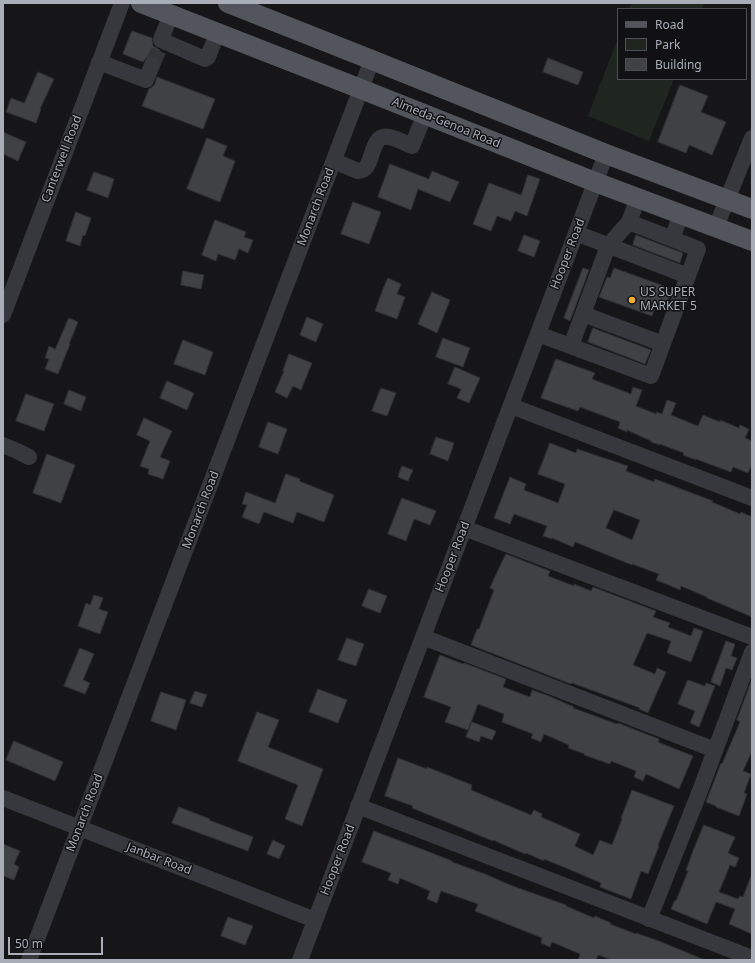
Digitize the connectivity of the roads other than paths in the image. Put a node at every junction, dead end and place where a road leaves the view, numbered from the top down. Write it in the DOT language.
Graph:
graph roads {
  1 [pos="122,3"];
  2 [pos="141,3"];
  3 [pos="228,3"];
  4 [pos="171,15"];
  5 [pos="217,33"];
  6 [pos="372,60"];
  7 [pos="99,62"];
  8 [pos="152,65"];
  9 [pos="361,89"];
  10 [pos="424,114"];
  11 [pos="752,138"];
  12 [pos="606,154"];
  13 [pos="749,156"];
  14 [pos="334,162"];
  15 [pos="595,182"];
  16 [pos="638,198"];
  17 [pos="728,200"];
  18 [pos="752,209"];
  19 [pos="681,214"];
  20 [pos="629,222"];
  21 [pos="716,228"];
  22 [pos="576,233"];
  23 [pos="672,239"];
  24 [pos="752,241"];
  25 [pos="608,246"];
  26 [pos="688,276"];
  27 [pos="583,314"];
  28 [pos="3,315"];
  29 [pos="538,334"];
  30 [pos="663,344"];
  31 [pos="571,346"];
  32 [pos="511,406"];
  33 [pos="3,445"];
  34 [pos="29,457"];
  35 [pos="752,498"];
  36 [pos="464,528"];
  37 [pos="423,637"];
  38 [pos="752,637"];
  39 [pos="752,652"];
  40 [pos="715,750"];
  41 [pos="3,798"];
  42 [pos="358,806"];
  43 [pos="80,827"];
  44 [pos="649,919"];
  45 [pos="315,920"];
  46 [pos="752,958"];
  47 [pos="29,960"];
  48 [pos="300,960"];
  1 -- 7 [label="street, Canterwell Road"];
  2 -- 4 [label="main road, Almeda-Genoa Road"];
  3 -- 6 [label="main road"];
  4 -- 5 [label="main road, Almeda-Genoa Road"];
  4 -- 5 [label="street"];
  5 -- 9 [label="main road, Almeda-Genoa Road"];
  6 -- 9 [label="street, Monarch Road"];
  6 -- 12 [label="main road"];
  7 -- 8 [label="street"];
  7 -- 28 [label="street, Canterwell Road"];
  9 -- 10 [label="main road, Almeda-Genoa Road"];
  9 -- 14 [label="street, Monarch Road"];
  10 -- 14 [label="street"];
  10 -- 15 [label="main road, Almeda-Genoa Road"];
  11 -- 13 [label="street"];
  12 -- 15 [label="street, Hooper Road"];
  12 -- 17 [label="main road"];
  13 -- 17 [label="street"];
  14 -- 43 [label="street, Monarch Road"];
  15 -- 16 [label="main road, Almeda-Genoa Road"];
  15 -- 22 [label="street, Hooper Road"];
  16 -- 19 [label="main road, Almeda-Genoa Road"];
  16 -- 20 [label="street"];
  17 -- 18 [label="main road"];
  17 -- 21 [label="street"];
  19 -- 21 [label="main road, Almeda-Genoa Road"];
  19 -- 23 [label="street"];
  20 -- 23 [label="street"];
  20 -- 25 [label="street"];
  21 -- 24 [label="main road, Almeda-Genoa Road"];
  22 -- 25 [label="street"];
  22 -- 29 [label="street, Hooper Road"];
  23 -- 26 [label="street"];
  25 -- 26 [label="street"];
  25 -- 27 [label="street"];
  26 -- 30 [label="street"];
  27 -- 30 [label="street"];
  27 -- 31 [label="street"];
  29 -- 31 [label="street"];
  29 -- 32 [label="street, Hooper Road"];
  30 -- 31 [label="street"];
  32 -- 35 [label="street"];
  32 -- 36 [label="street, Hooper Road"];
  33 -- 34 [label="street"];
  36 -- 37 [label="street, Hooper Road"];
  36 -- 38 [label="street"];
  37 -- 40 [label="street"];
  37 -- 42 [label="street, Hooper Road"];
  39 -- 40 [label="street"];
  40 -- 44 [label="street"];
  41 -- 43 [label="street, Janbar Road"];
  42 -- 44 [label="street"];
  42 -- 45 [label="street, Hooper Road"];
  43 -- 45 [label="street, Janbar Road"];
  43 -- 47 [label="street, Monarch Road"];
  44 -- 46 [label="street"];
  45 -- 48 [label="street, Hooper Road"];
}
